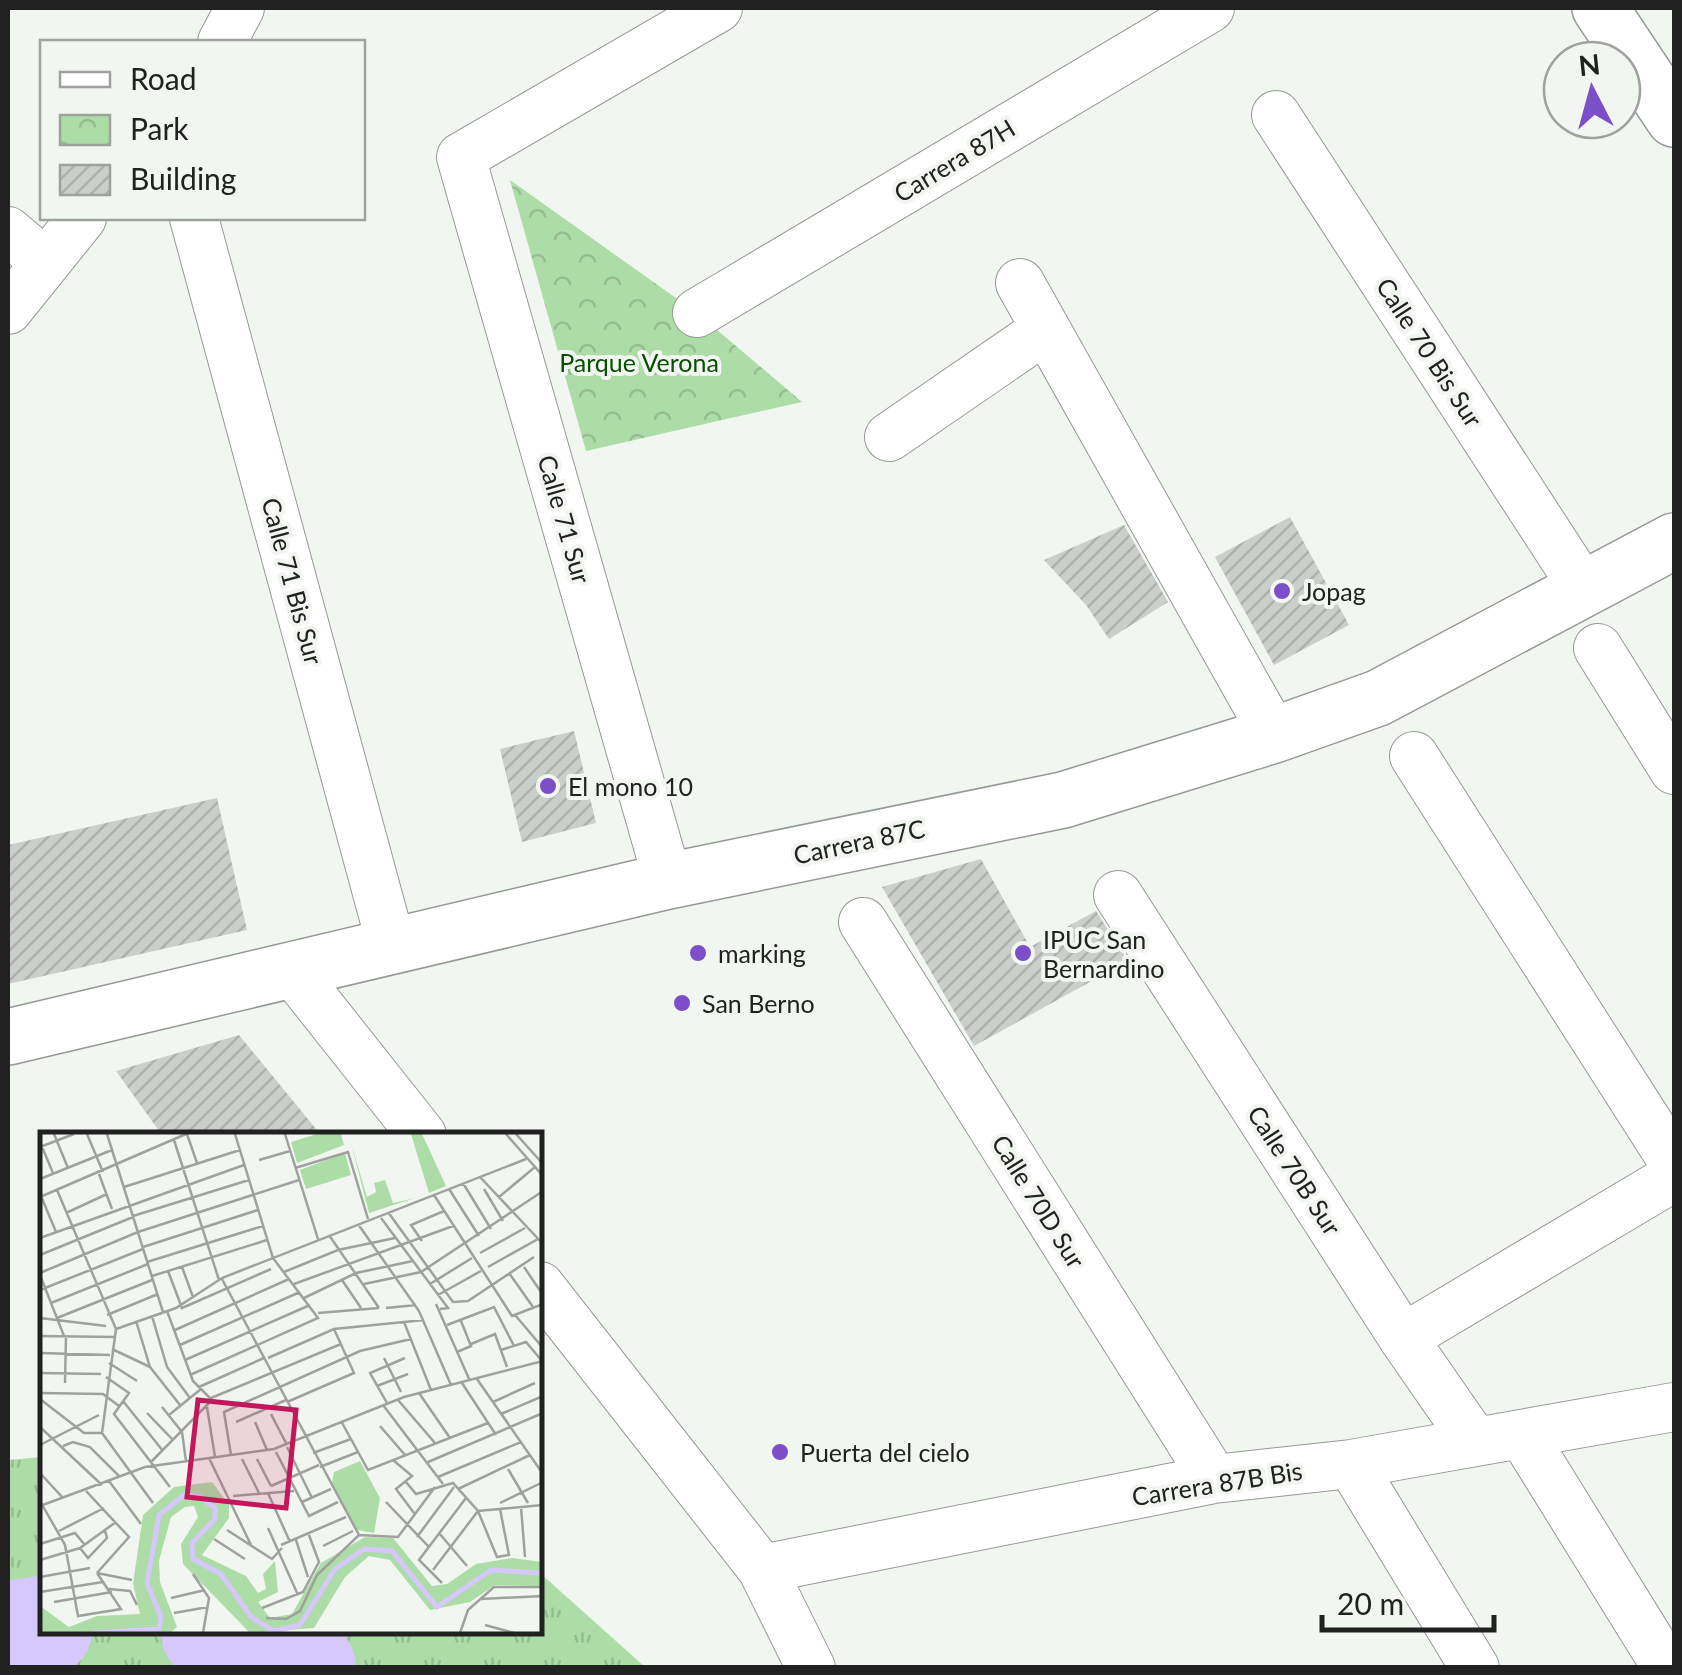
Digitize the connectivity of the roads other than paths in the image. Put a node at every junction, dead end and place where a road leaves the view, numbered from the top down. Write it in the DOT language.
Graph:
graph roads {
  1 [pos="240,8"];
  2 [pos="718,8"];
  3 [pos="1210,8"];
  4 [pos="1600,8"];
  5 [pos="223,40"];
  6 [pos="1276,114"];
  7 [pos="1674,119"];
  8 [pos="80,220"];
  9 [pos="195,220"];
  10 [pos="8,230"];
  11 [pos="46,263"];
  12 [pos="1020,284"];
  13 [pos="8,310"];
  14 [pos="697,312"];
  15 [pos="1046,329"];
  16 [pos="889,437"];
  17 [pos="1674,541"];
  18 [pos="1584,589"];
  19 [pos="1598,648"];
  20 [pos="1274,735"];
  21 [pos="1414,756"];
  22 [pos="1674,770"];
  23 [pos="668,880"];
  24 [pos="1118,895"];
  25 [pos="863,922"];
  26 [pos="392,944"];
  27 [pos="292,970"];
  28 [pos="8,1037"];
  29 [pos="420,1132"];
  30 [pos="1674,1163"];
  31 [pos="1674,1177"];
  32 [pos="542,1289"];
  33 [pos="1403,1338"];
  34 [pos="1674,1407"];
  35 [pos="1522,1434"];
  36 [pos="1475,1442"];
  37 [pos="1351,1464"];
  38 [pos="1214,1480"];
  39 [pos="762,1569"];
  40 [pos="811,1668"];
  41 [pos="1475,1668"];
  42 [pos="1667,1668"];
  1 -- 5 [label="street"];
  2 -- 23 [label="street, Calle 71 Sur"];
  3 -- 14 [label="street, Carrera 87H"];
  4 -- 7 [label="street"];
  6 -- 18 [label="street, Calle 70 Bis Sur"];
  8 -- 11 [label="street"];
  9 -- 26 [label="street, Calle 71 Bis Sur"];
  10 -- 11 [label="street"];
  11 -- 13 [label="street"];
  12 -- 15 [label="street"];
  15 -- 16 [label="street"];
  15 -- 20 [label="street"];
  17 -- 18 [label="street, Carrera 87C"];
  18 -- 20 [label="street, Carrera 87C"];
  19 -- 22 [label="street"];
  20 -- 23 [label="street, Carrera 87C"];
  21 -- 30 [label="street"];
  23 -- 26 [label="street, Carrera 87C"];
  24 -- 33 [label="street, Calle 70B Sur"];
  25 -- 38 [label="street, Calle 70D Sur"];
  26 -- 27 [label="street, Carrera 87C"];
  27 -- 28 [label="street, Carrera 87C"];
  27 -- 29 [label="street"];
  31 -- 33 [label="street"];
  32 -- 39 [label="street"];
  33 -- 36 [label="street, Calle 70B Sur"];
  34 -- 35 [label="street, Carrera 87B Bis"];
  35 -- 36 [label="street, Carrera 87B Bis"];
  35 -- 42 [label="street"];
  36 -- 37 [label="street, Carrera 87B Bis"];
  37 -- 38 [label="street, Carrera 87B Bis"];
  37 -- 41 [label="street"];
  38 -- 39 [label="street, Carrera 87B Bis"];
  39 -- 40 [label="street"];
}
